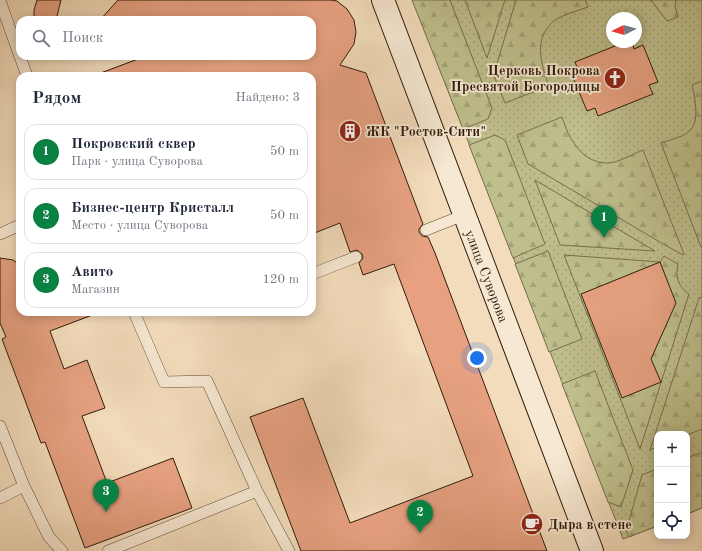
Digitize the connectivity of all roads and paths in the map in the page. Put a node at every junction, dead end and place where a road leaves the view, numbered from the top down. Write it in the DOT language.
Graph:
graph roads {
  1 [pos="383,0"];
  2 [pos="0,1"];
  3 [pos="16,45"];
  4 [pos="21,60"];
  5 [pos="26,72"];
  6 [pos="464,216"];
  7 [pos="16,228"];
  8 [pos="426,230"];
  9 [pos="0,234"];
  10 [pos="356,257"];
  11 [pos="316,272"];
  12 [pos="136,316"];
  13 [pos="0,426"];
  14 [pos="24,486"];
  15 [pos="257,491"];
  16 [pos="0,498"];
  17 [pos="62,551"];
  18 [pos="108,551"];
  19 [pos="289,551"];
  20 [pos="592,551"];
  1 -- 6 [label="street, улица Суворова"];
  2 -- 3 [label="lane"];
  4 -- 5 [label="lane"];
  6 -- 8 [label="lane"];
  6 -- 20 [label="street, улица Суворова"];
  7 -- 9 [label="lane"];
  10 -- 11 [label="lane"];
  12 -- 15 [label="lane"];
  13 -- 14 [label="lane"];
  14 -- 16 [label="lane"];
  14 -- 17 [label="lane"];
  15 -- 18 [label="lane"];
  15 -- 19 [label="lane"];
}
